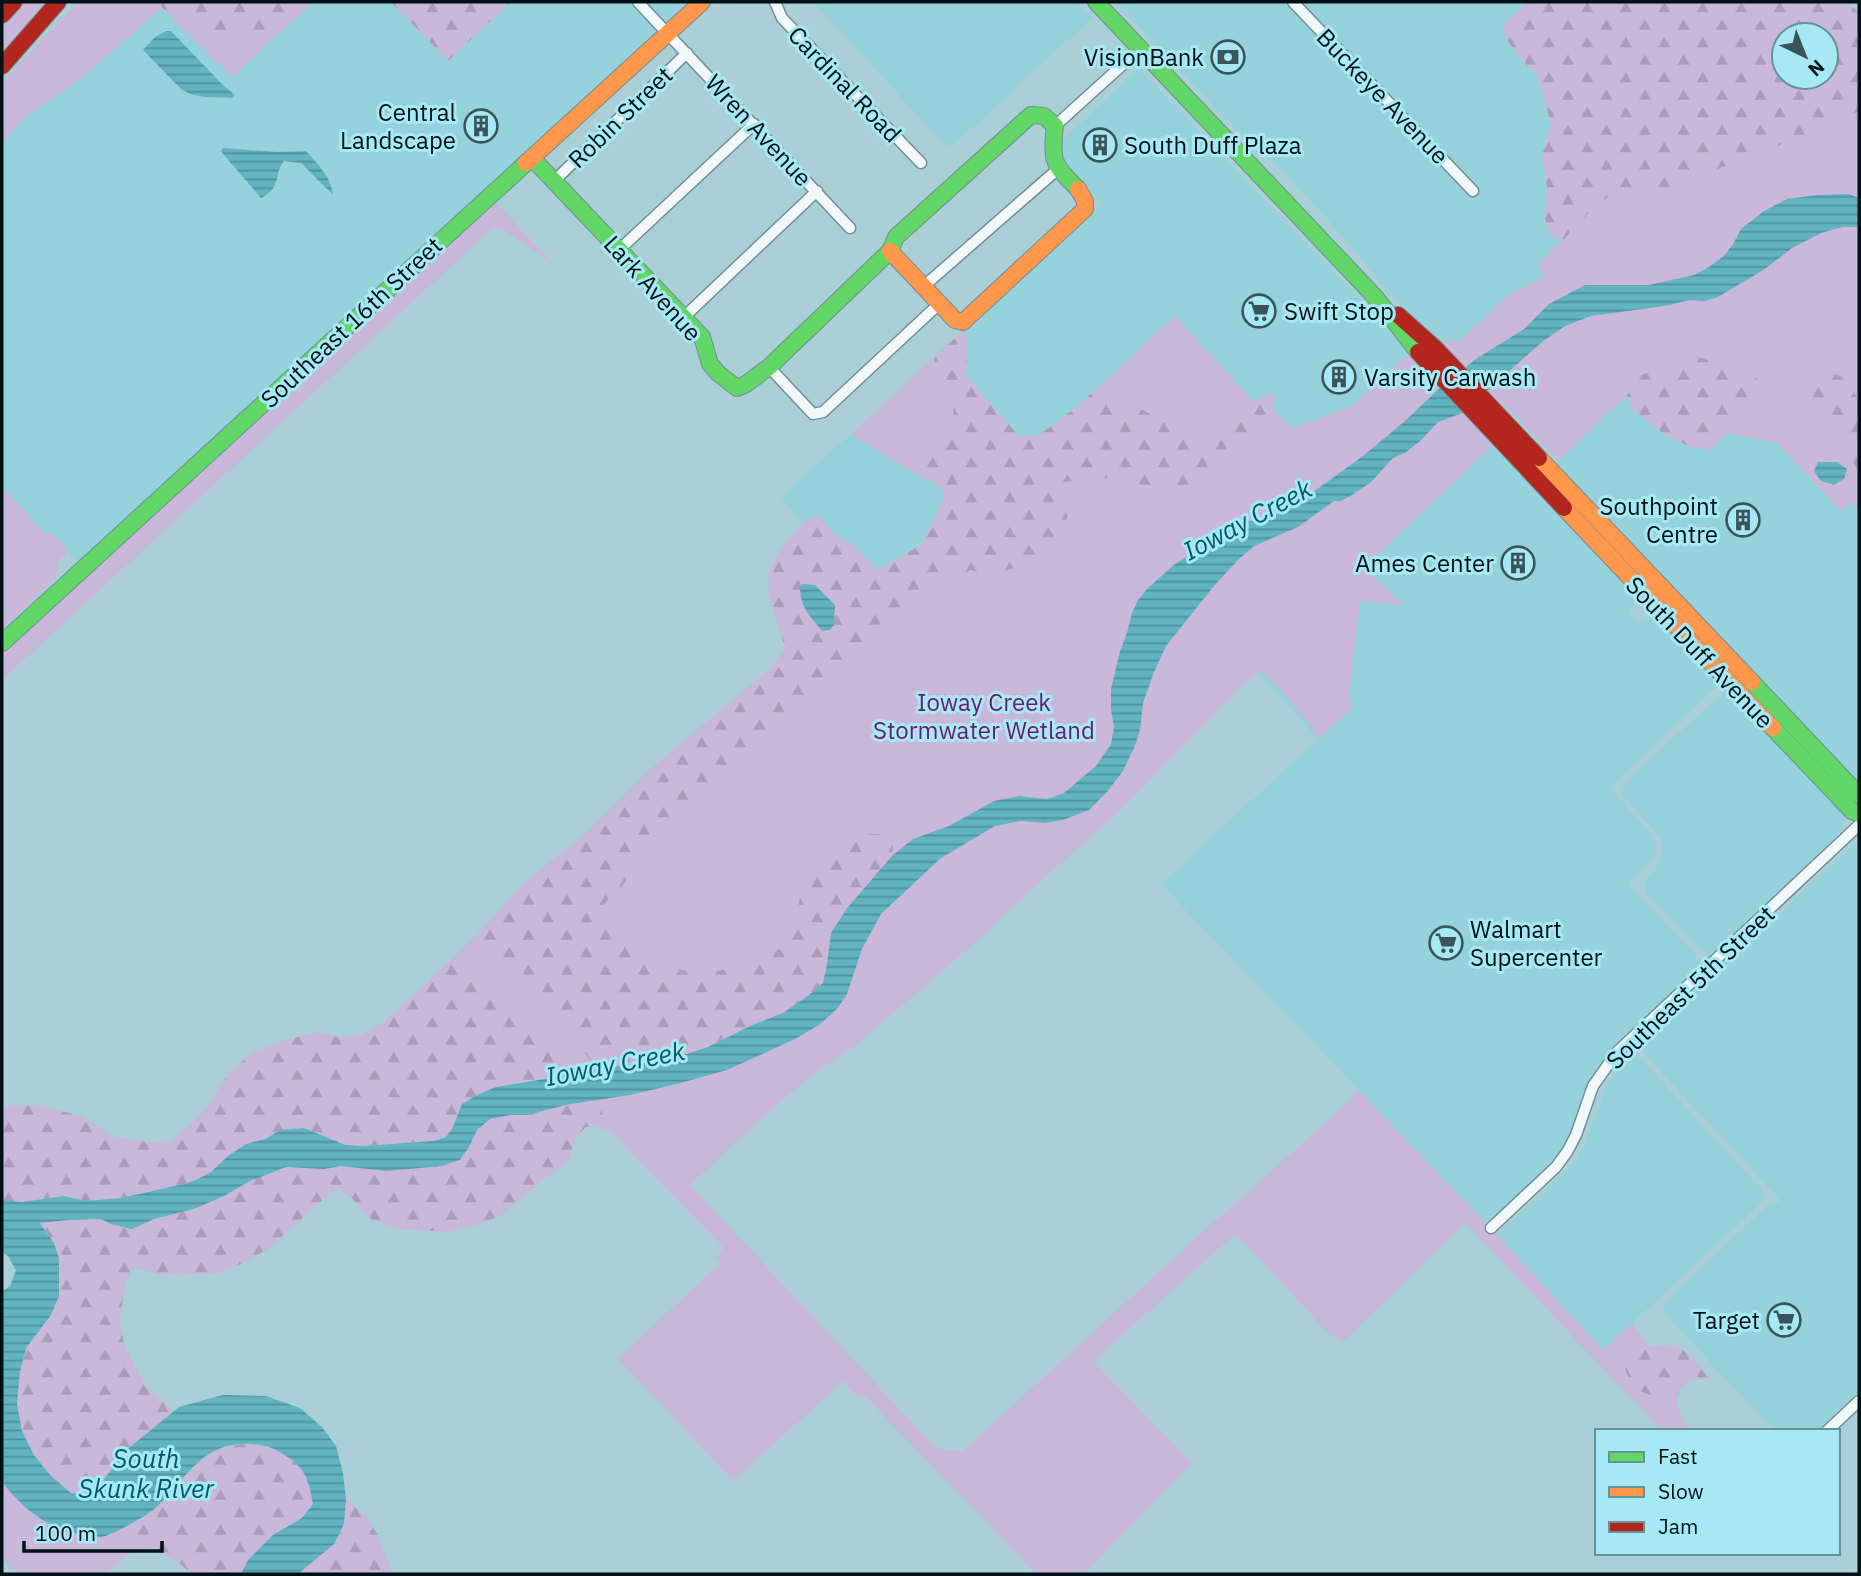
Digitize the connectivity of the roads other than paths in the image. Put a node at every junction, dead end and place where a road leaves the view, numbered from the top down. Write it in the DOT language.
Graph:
graph roads {
  1 [pos="14,2"];
  2 [pos="60,2"];
  3 [pos="638,2"];
  4 [pos="702,2"];
  5 [pos="775,2"];
  6 [pos="1096,2"];
  7 [pos="1293,2"];
  8 [pos="2,15"];
  9 [pos="668,33"];
  10 [pos="1140,49"];
  11 [pos="687,53"];
  12 [pos="2,66"];
  13 [pos="754,124"];
  14 [pos="1055,126"];
  15 [pos="531,158"];
  16 [pos="921,163"];
  17 [pos="1058,169"];
  18 [pos="554,181"];
  19 [pos="817,191"];
  20 [pos="1473,191"];
  21 [pos="850,228"];
  22 [pos="620,250"];
  23 [pos="890,251"];
  24 [pos="924,286"];
  25 [pos="940,303"];
  26 [pos="684,317"];
  27 [pos="1429,354"];
  28 [pos="769,366"];
  29 [pos="2,643"];
  30 [pos="1859,795"];
  31 [pos="1859,814"];
  32 [pos="1859,825"];
  33 [pos="1491,1228"];
  34 [pos="1859,1401"];
  35 [pos="1829,1429"];
  1 -- 8 [label="main road"];
  2 -- 12 [label="main road"];
  3 -- 9 [label="street, Wren Avenue"];
  4 -- 9 [label="main road, Southeast 16th Street"];
  5 -- 16 [label="street, Cardinal Road"];
  6 -- 10 [label="main road, South Duff Avenue"];
  7 -- 20 [label="street, Buckeye Avenue"];
  9 -- 11 [label="street, Wren Avenue"];
  9 -- 15 [label="main road, Southeast 16th Street"];
  10 -- 14 [label="street"];
  10 -- 27 [label="main road, South Duff Avenue"];
  11 -- 13 [label="street, Wren Avenue"];
  11 -- 18 [label="street, Robin Street"];
  13 -- 19 [label="street, Wren Avenue"];
  13 -- 22 [label="street"];
  14 -- 17 [label="main road"];
  14 -- 23 [label="main road"];
  15 -- 18 [label="main road, Lark Avenue"];
  15 -- 29 [label="main road, Southeast 16th Street"];
  17 -- 24 [label="street"];
  17 -- 25 [label="main road"];
  18 -- 22 [label="main road, Lark Avenue"];
  19 -- 21 [label="street, Wren Avenue"];
  19 -- 26 [label="street"];
  22 -- 26 [label="main road, Lark Avenue"];
  23 -- 24 [label="main road"];
  23 -- 28 [label="main road"];
  24 -- 25 [label="main road"];
  25 -- 28 [label="street"];
  26 -- 28 [label="main road, Lark Avenue"];
  27 -- 30 [label="main road, South Duff Avenue"];
  27 -- 31 [label="main road, South Duff Avenue"];
  32 -- 33 [label="street, Southeast 5th Street"];
  34 -- 35 [label="street"];
}
